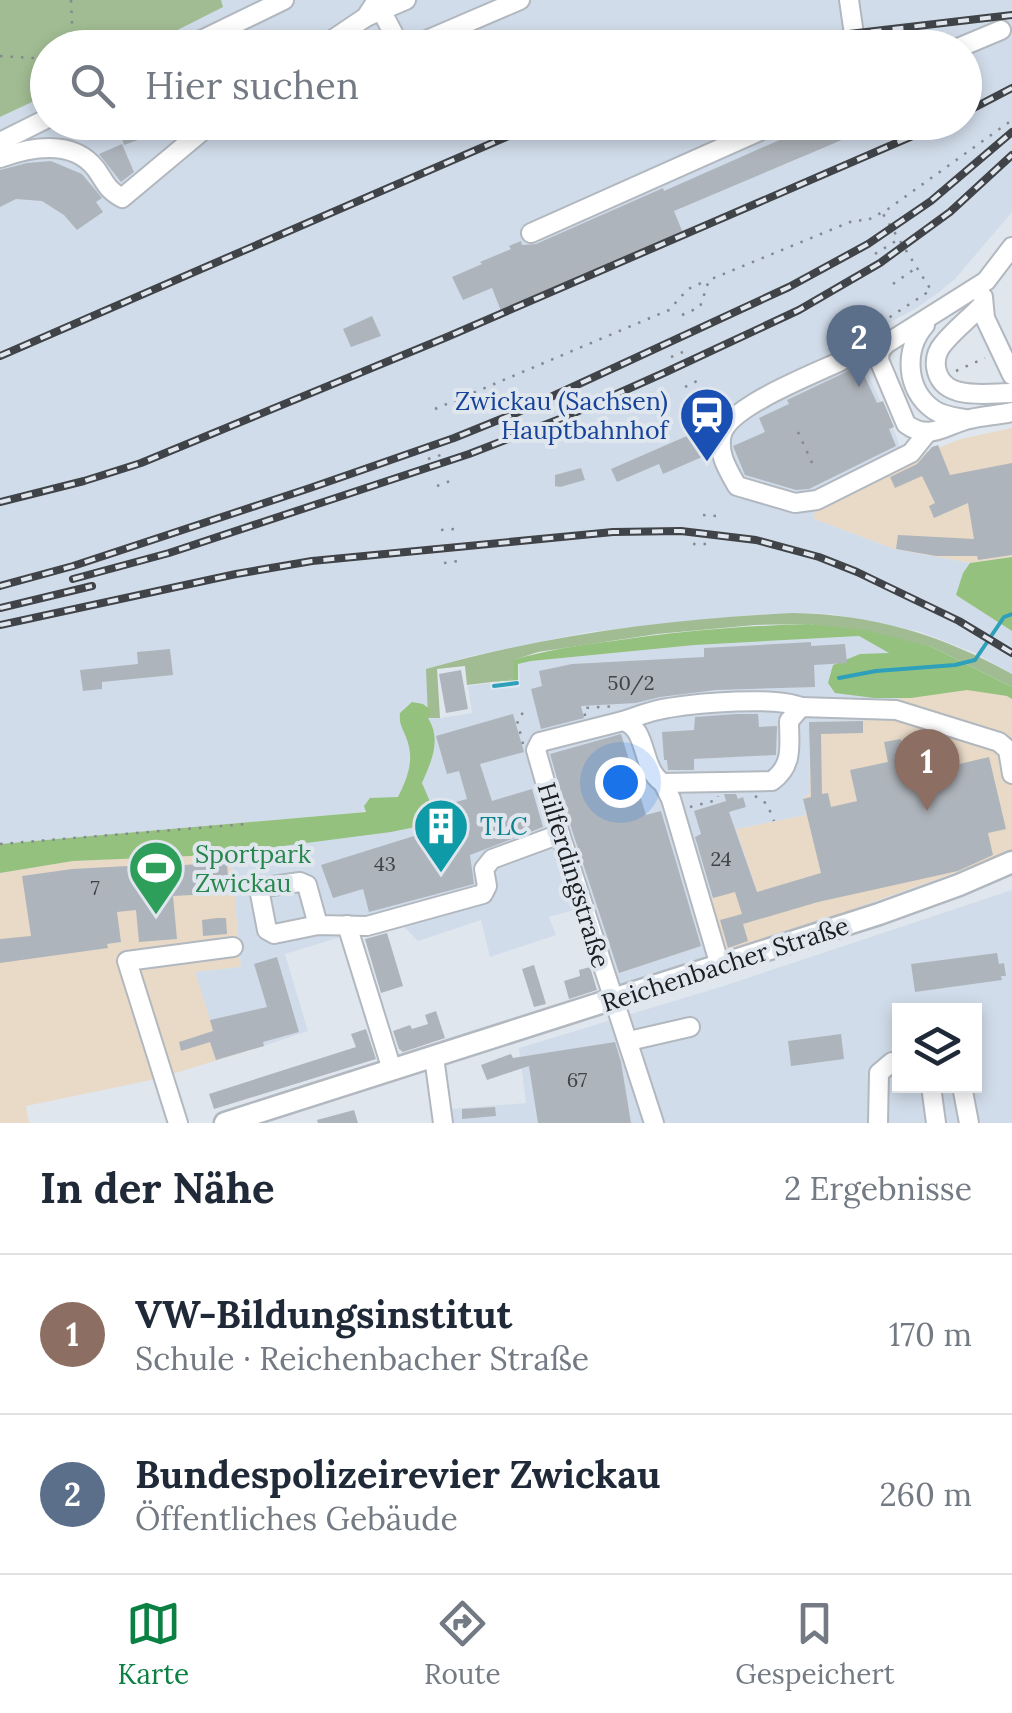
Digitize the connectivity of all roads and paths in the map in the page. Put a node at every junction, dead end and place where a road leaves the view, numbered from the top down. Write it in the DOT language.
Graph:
graph roads {
  1 [pos="72,0"];
  2 [pos="284,0"];
  3 [pos="406,0"];
  4 [pos="520,0"];
  5 [pos="849,0"];
  6 [pos="375,9"];
  7 [pos="73,30"];
  8 [pos="222,30"];
  9 [pos="345,30"];
  10 [pos="391,30"];
  11 [pos="448,30"];
  12 [pos="853,30"];
  13 [pos="1001,30"];
  14 [pos="982,38"];
  15 [pos="0,56"];
  16 [pos="30,58"];
  17 [pos="1012,120"];
  18 [pos="30,127"];
  19 [pos="191,140"];
  20 [pos="739,140"];
  21 [pos="0,142"];
  22 [pos="0,158"];
  23 [pos="882,212"];
  24 [pos="531,232"];
  25 [pos="899,239"];
  26 [pos="1012,247"];
  27 [pos="875,254"];
  28 [pos="916,268"];
  29 [pos="709,280"];
  30 [pos="986,281"];
  31 [pos="893,284"];
  32 [pos="982,304"];
  33 [pos="682,316"];
  34 [pos="934,316"];
  35 [pos="886,344"];
  36 [pos="684,352"];
  37 [pos="843,354"];
  38 [pos="671,357"];
  39 [pos="1012,376"];
  40 [pos="697,381"];
  41 [pos="685,387"];
  42 [pos="1012,393"];
  43 [pos="435,409"];
  44 [pos="1012,412"];
  45 [pos="965,419"];
  46 [pos="798,432"];
  47 [pos="927,434"];
  48 [pos="440,455"];
  49 [pos="428,459"];
  50 [pos="812,465"];
  51 [pos="450,482"];
  52 [pos="437,486"];
  53 [pos="704,515"];
  54 [pos="717,516"];
  55 [pos="454,529"];
  56 [pos="441,530"];
  57 [pos="693,544"];
  58 [pos="707,544"];
  59 [pos="458,562"];
  60 [pos="444,563"];
  61 [pos="800,707"];
  62 [pos="622,713"];
  63 [pos="586,722"];
  64 [pos="1012,774"];
  65 [pos="663,783"];
  66 [pos="247,824"];
  67 [pos="560,834"];
  68 [pos="0,844"];
  69 [pos="1012,862"];
  70 [pos="318,924"];
  71 [pos="347,925"];
  72 [pos="234,947"];
  73 [pos="720,966"];
  74 [pos="613,1000"];
  75 [pos="690,1027"];
  76 [pos="628,1042"];
  77 [pos="434,1057"];
  78 [pos="892,1062"];
  79 [pos="392,1070"];
  80 [pos="931,1093"];
  81 [pos="964,1093"];
  82 [pos="232,1122"];
  83 [pos="178,1123"];
  84 [pos="443,1123"];
  85 [pos="654,1123"];
  86 [pos="878,1123"];
  87 [pos="936,1123"];
  88 [pos="970,1123"];
  1 -- 7 [label="path"];
  2 -- 8 [label="street"];
  3 -- 6 [label="street"];
  4 -- 11 [label="street"];
  5 -- 12 [label="street"];
  6 -- 9 [label="street"];
  6 -- 10 [label="street"];
  13 -- 14 [label="street"];
  15 -- 16 [label="path"];
  17 -- 23 [label="path"];
  18 -- 21 [label="street"];
  19 -- 22 [label="street"];
  20 -- 24 [label="street"];
  23 -- 25 [label="path"];
  23 -- 29 [label="path"];
  25 -- 27 [label="path"];
  25 -- 28 [label="path"];
  26 -- 30 [label="street"];
  28 -- 31 [label="path"];
  28 -- 37 [label="path"];
  29 -- 33 [label="path"];
  29 -- 43 [label="path"];
  30 -- 32 [label="street"];
  30 -- 34 [label="street"];
  32 -- 39 [label="street"];
  32 -- 42 [label="street"];
  34 -- 35 [label="street"];
  34 -- 45 [label="street"];
  35 -- 37 [label="street"];
  35 -- 47 [label="street"];
  36 -- 38 [label="path"];
  37 -- 47 [label="street"];
  40 -- 41 [label="path"];
  44 -- 45 [label="street"];
  45 -- 47 [label="street"];
  46 -- 50 [label="path"];
  48 -- 49 [label="path"];
  51 -- 52 [label="path"];
  53 -- 54 [label="path"];
  55 -- 56 [label="path"];
  57 -- 58 [label="path"];
  59 -- 60 [label="path"];
  61 -- 62 [label="street"];
  61 -- 64 [label="street"];
  61 -- 65 [label="street"];
  62 -- 63 [label="path"];
  62 -- 65 [label="street"];
  62 -- 67 [label="street, Hilferdingstraße"];
  65 -- 73 [label="street"];
  66 -- 68 [label="path"];
  67 -- 71 [label="street"];
  67 -- 74 [label="street, Hilferdingstraße"];
  69 -- 73 [label="main road, Reichenbacher Straße"];
  70 -- 71 [label="street"];
  71 -- 79 [label="street"];
  72 -- 83 [label="street"];
  73 -- 74 [label="main road, Reichenbacher Straße"];
  74 -- 76 [label="street, Hilferdingstraße"];
  74 -- 77 [label="main road, Reichenbacher Straße"];
  75 -- 76 [label="street"];
  76 -- 85 [label="street, Hilferdingstraße"];
  77 -- 79 [label="main road, Reichenbacher Straße"];
  77 -- 84 [label="street"];
  78 -- 86 [label="street"];
  79 -- 82 [label="main road, Reichenbacher Straße"];
  80 -- 87 [label="street"];
  81 -- 88 [label="street"];
}
